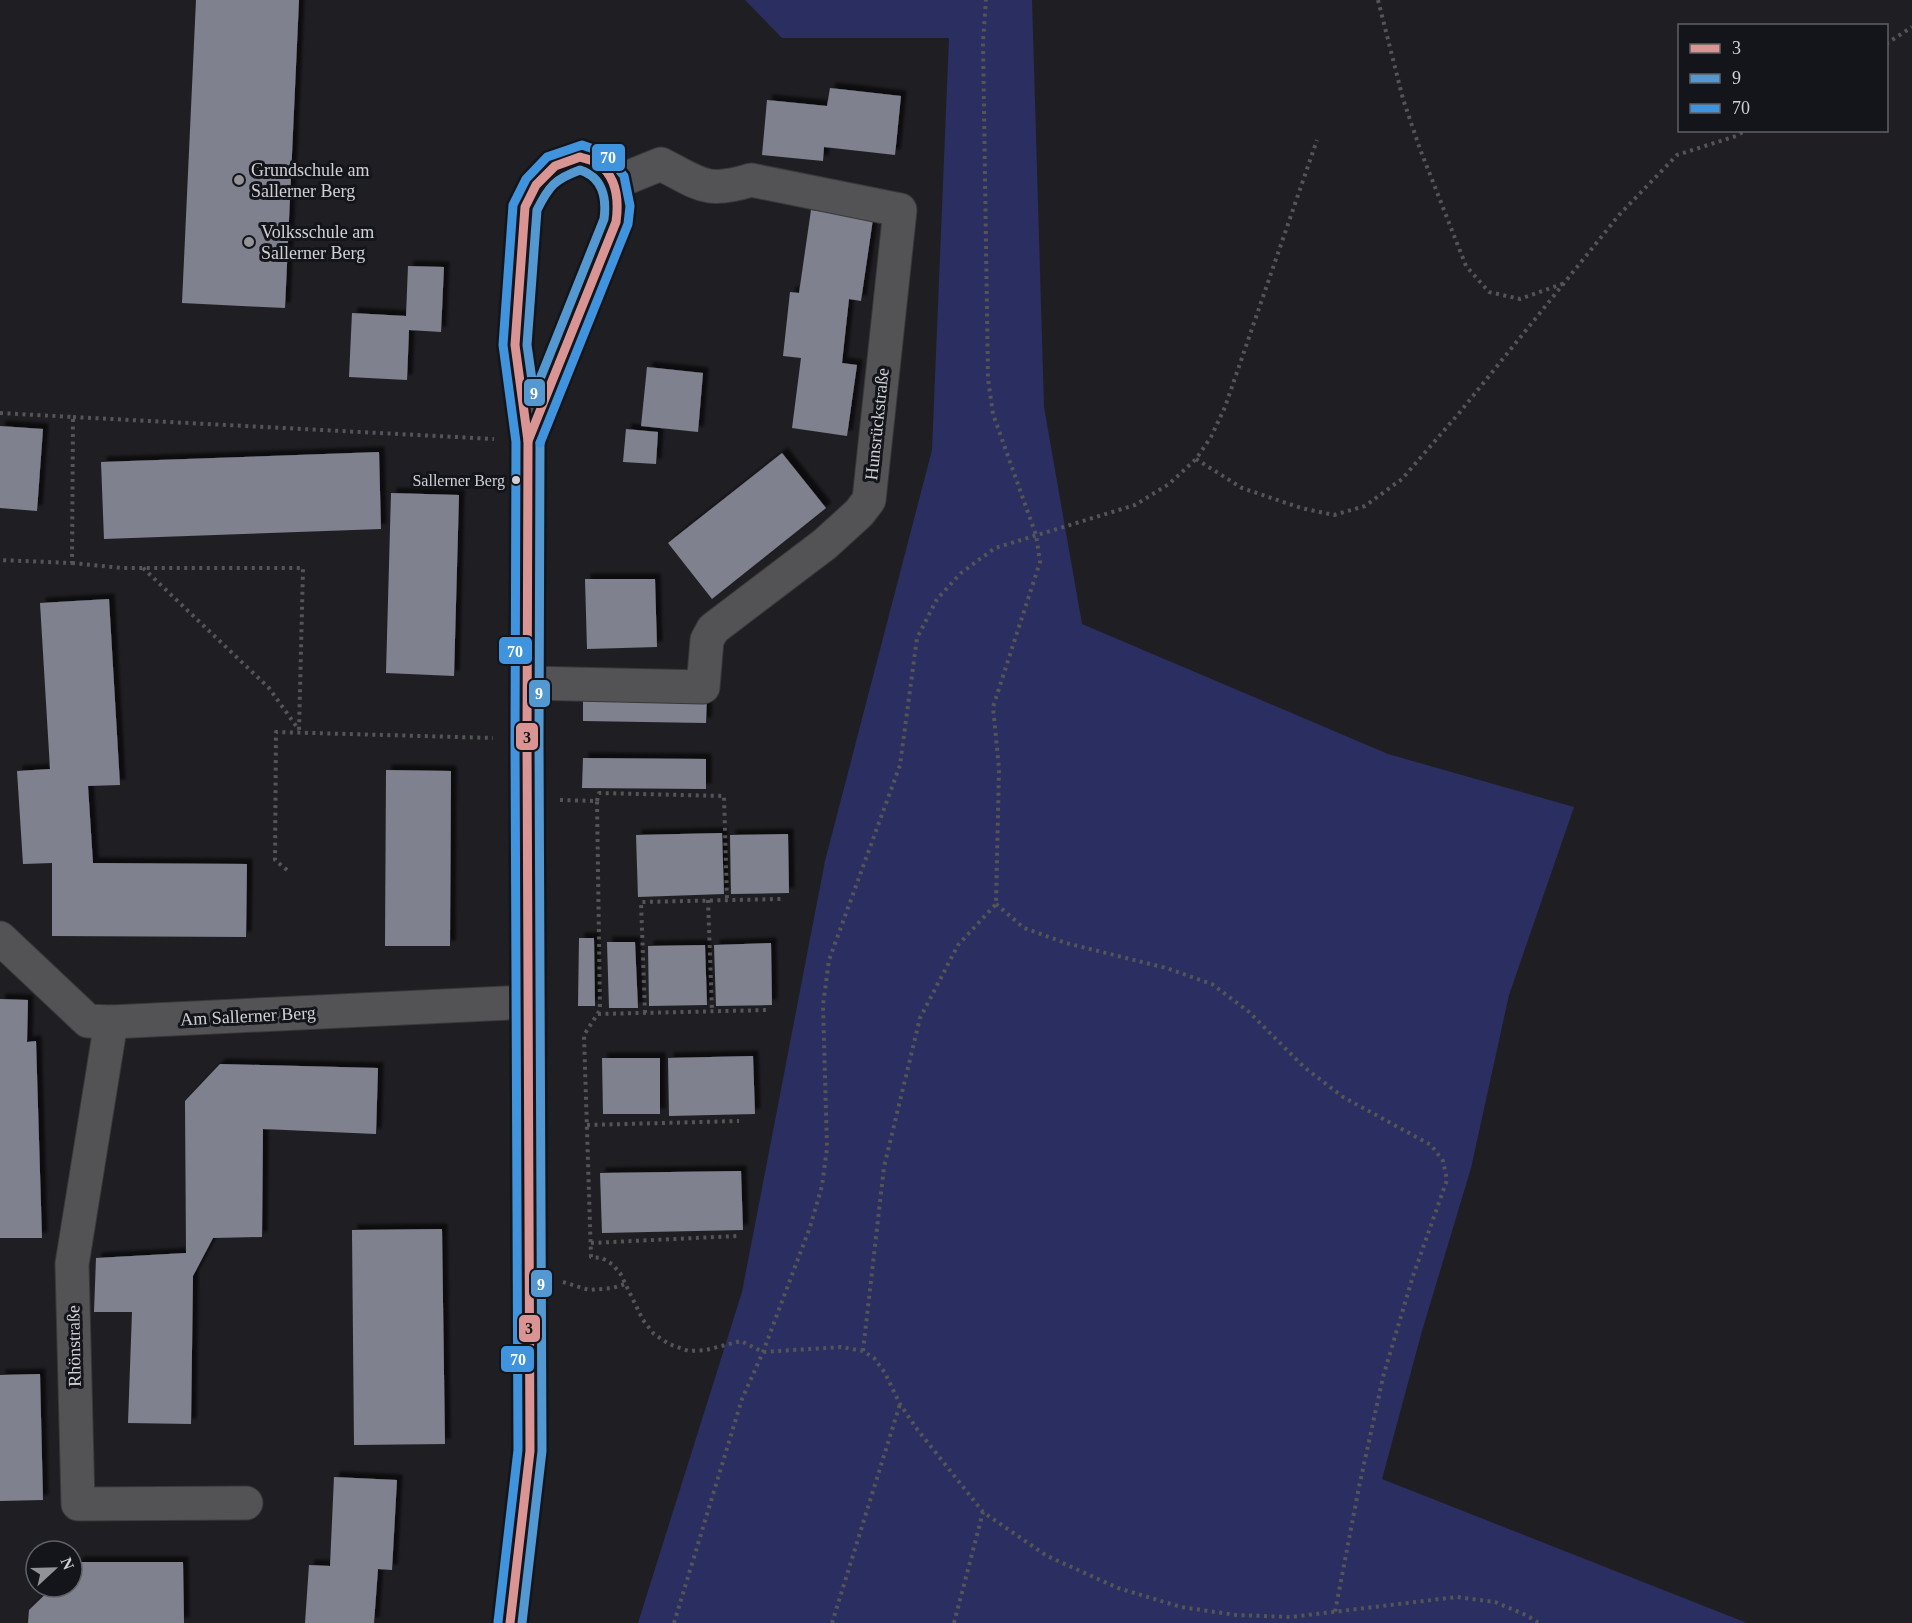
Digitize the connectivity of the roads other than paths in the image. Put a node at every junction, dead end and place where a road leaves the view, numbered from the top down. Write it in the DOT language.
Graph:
graph roads {
  1 [pos="614,183"];
  2 [pos="528,441"];
  3 [pos="527,683"];
  4 [pos="0,938"];
  5 [pos="528,1002"];
  6 [pos="111,1022"];
  7 [pos="246,1503"];
  8 [pos="510,1623"];
  1 -- 2 [label="street"];
  1 -- 2 [label="street"];
  1 -- 3 [label="street, Hunsrückstraße"];
  2 -- 3 [label="street"];
  3 -- 5 [label="street"];
  4 -- 6 [label="street, Am Sallerner Berg"];
  5 -- 6 [label="street, Am Sallerner Berg"];
  5 -- 8 [label="street"];
  6 -- 7 [label="street, Rhönstraße"];
}
